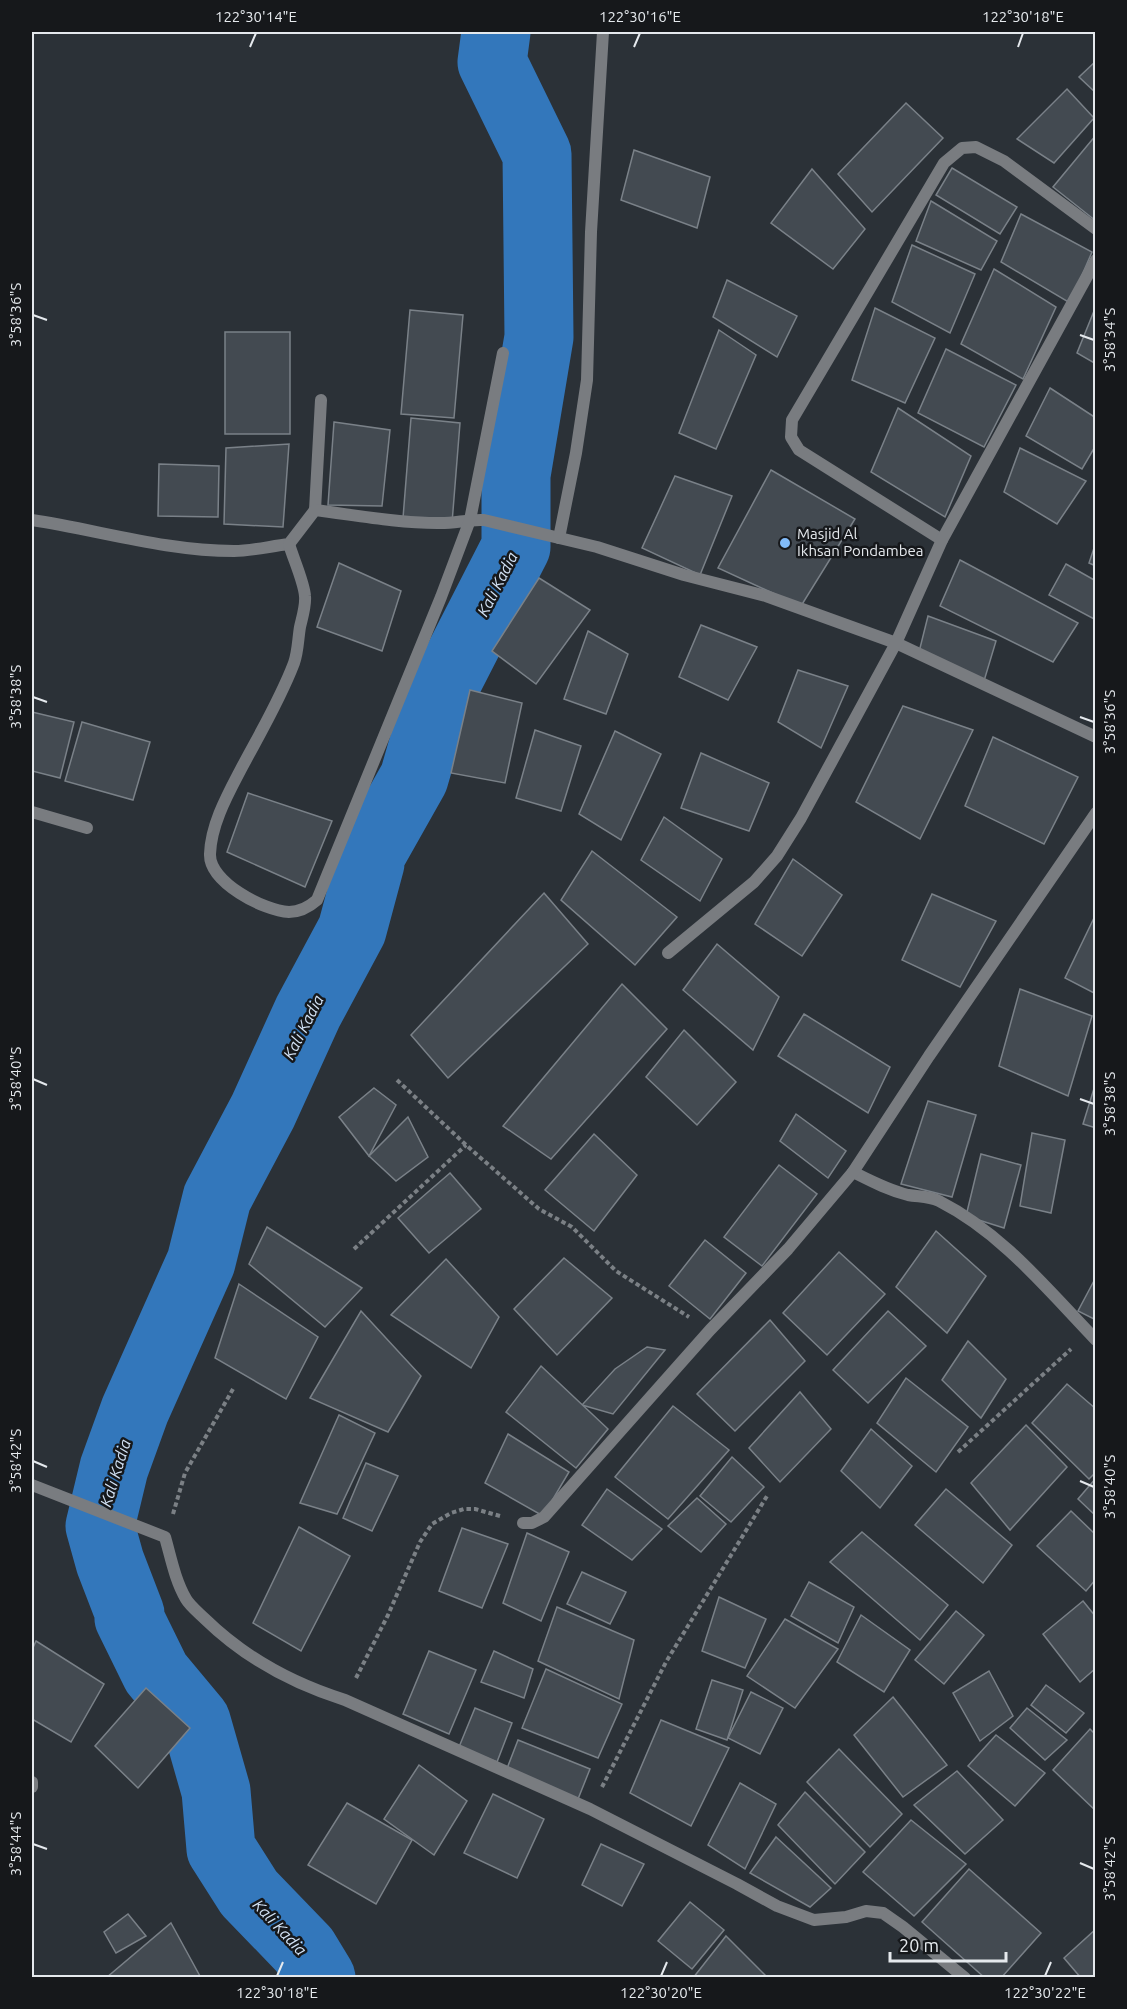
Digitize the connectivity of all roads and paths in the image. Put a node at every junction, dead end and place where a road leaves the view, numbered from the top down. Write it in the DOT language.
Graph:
graph roads {
  1 [pos="603,32"];
  2 [pos="1095,229"];
  3 [pos="1095,260"];
  4 [pos="503,353"];
  5 [pos="321,400"];
  6 [pos="315,510"];
  7 [pos="470,519"];
  8 [pos="32,520"];
  9 [pos="559,538"];
  10 [pos="942,540"];
  11 [pos="289,544"];
  12 [pos="896,643"];
  13 [pos="1095,737"];
  14 [pos="32,812"];
  15 [pos="1095,813"];
  16 [pos="87,828"];
  17 [pos="668,953"];
  18 [pos="398,1080"];
  19 [pos="466,1145"];
  20 [pos="854,1172"];
  21 [pos="354,1249"];
  22 [pos="710,1330"];
  23 [pos="1092,1336"];
  24 [pos="233,1389"];
  25 [pos="958,1452"];
  26 [pos="32,1485"];
  27 [pos="767,1496"];
  28 [pos="523,1523"];
  29 [pos="165,1538"];
  30 [pos="345,1700"];
  31 [pos="32,1782"];
  32 [pos="32,1787"];
  33 [pos="590,1809"];
  34 [pos="965,1977"];
  1 -- 9 [label="street"];
  2 -- 10 [label="street"];
  3 -- 10 [label="street"];
  4 -- 7 [label="street"];
  5 -- 6 [label="street"];
  6 -- 7 [label="street"];
  6 -- 11 [label="street"];
  7 -- 9 [label="street"];
  7 -- 11 [label="street"];
  8 -- 11 [label="street"];
  9 -- 12 [label="street"];
  10 -- 12 [label="street"];
  12 -- 13 [label="street"];
  12 -- 17 [label="street"];
  14 -- 16 [label="street"];
  15 -- 20 [label="street"];
  18 -- 19 [label="path"];
  19 -- 21 [label="path"];
  19 -- 22 [label="path"];
  20 -- 22 [label="street"];
  20 -- 23 [label="street"];
  22 -- 28 [label="street"];
  23 -- 25 [label="path"];
  24 -- 29 [label="path"];
  26 -- 29 [label="street"];
  27 -- 33 [label="path"];
  28 -- 30 [label="path"];
  29 -- 30 [label="street"];
  30 -- 33 [label="street"];
  31 -- 32 [label="street"];
  33 -- 34 [label="street"];
}
